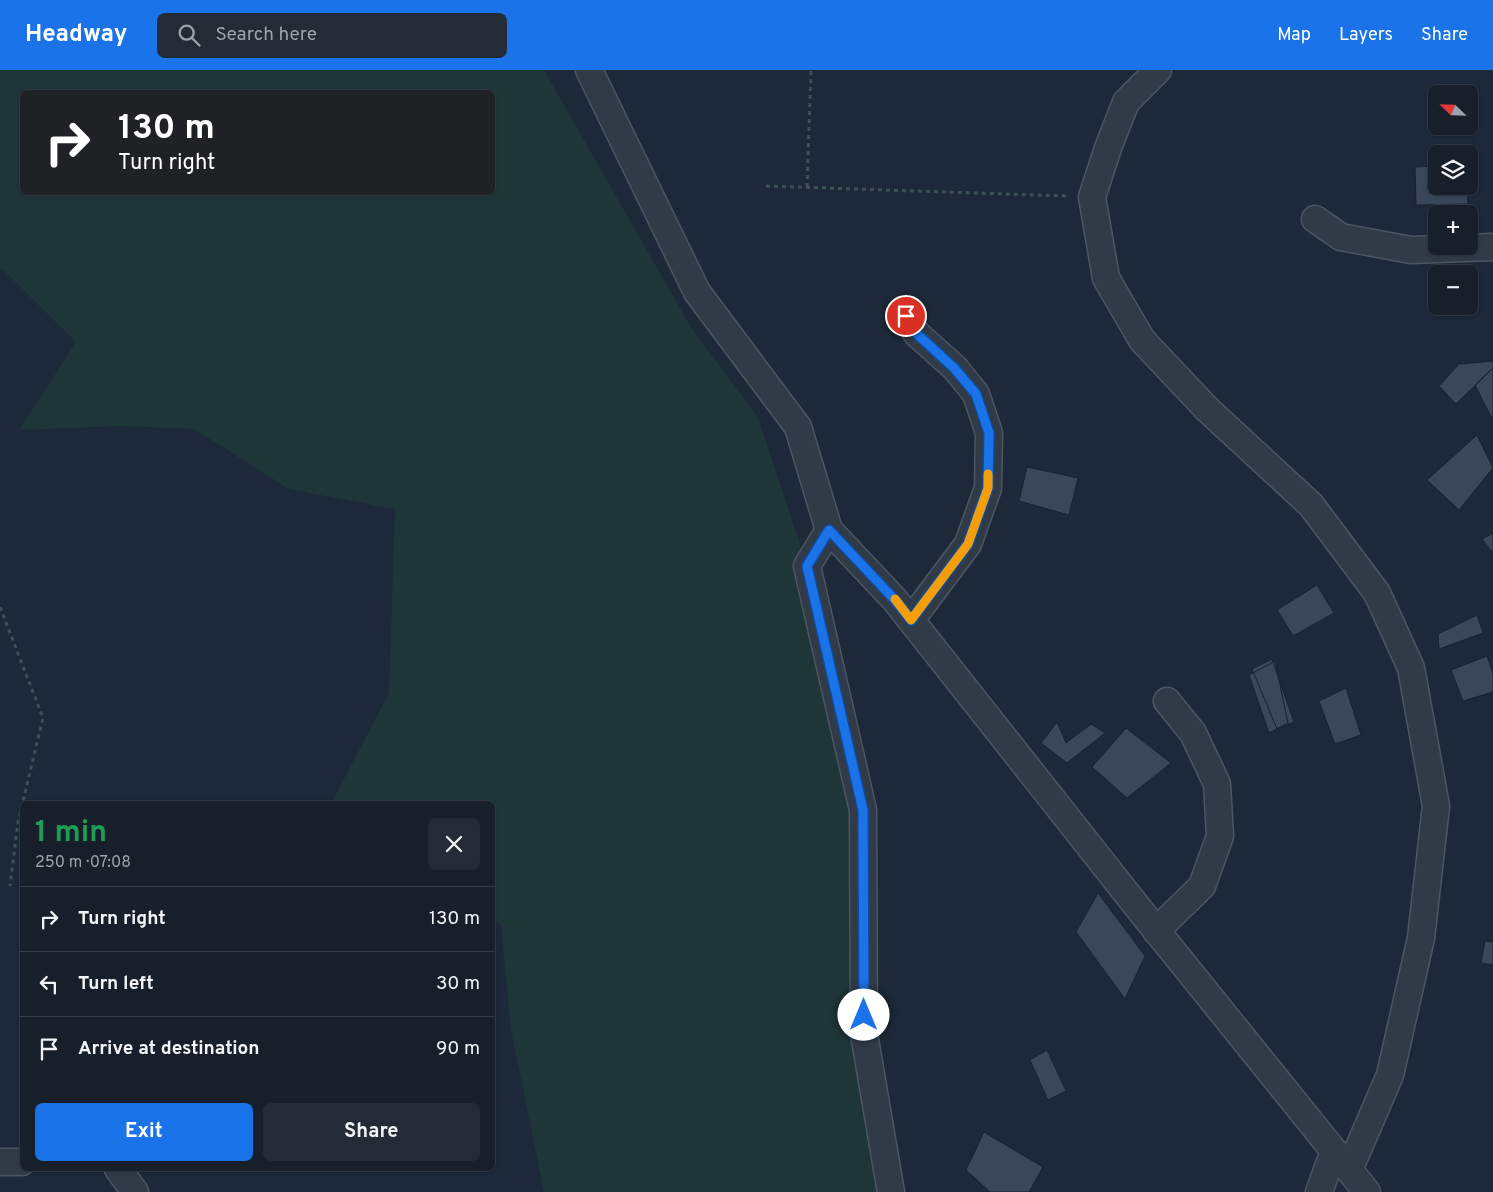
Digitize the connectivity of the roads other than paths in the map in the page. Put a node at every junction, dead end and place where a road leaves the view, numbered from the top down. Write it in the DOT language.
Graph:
graph roads {
  1 [pos="590,70"];
  2 [pos="1158,70"];
  3 [pos="1314,219"];
  4 [pos="1493,248"];
  5 [pos="906,316"];
  6 [pos="829,530"];
  7 [pos="911,620"];
  8 [pos="1167,701"];
  9 [pos="1156,931"];
  10 [pos="1342,1160"];
  11 [pos="0,1162"];
  12 [pos="20,1162"];
  13 [pos="119,1171"];
  14 [pos="135,1192"];
  15 [pos="891,1192"];
  16 [pos="1319,1192"];
  17 [pos="1367,1192"];
  1 -- 6 [label="street"];
  2 -- 10 [label="street"];
  3 -- 4 [label="street"];
  5 -- 7 [label="street"];
  6 -- 7 [label="street"];
  6 -- 15 [label="street"];
  7 -- 9 [label="street"];
  8 -- 9 [label="street"];
  9 -- 10 [label="street"];
  10 -- 16 [label="street"];
  10 -- 17 [label="street"];
  11 -- 12 [label="street"];
  13 -- 14 [label="street"];
}
